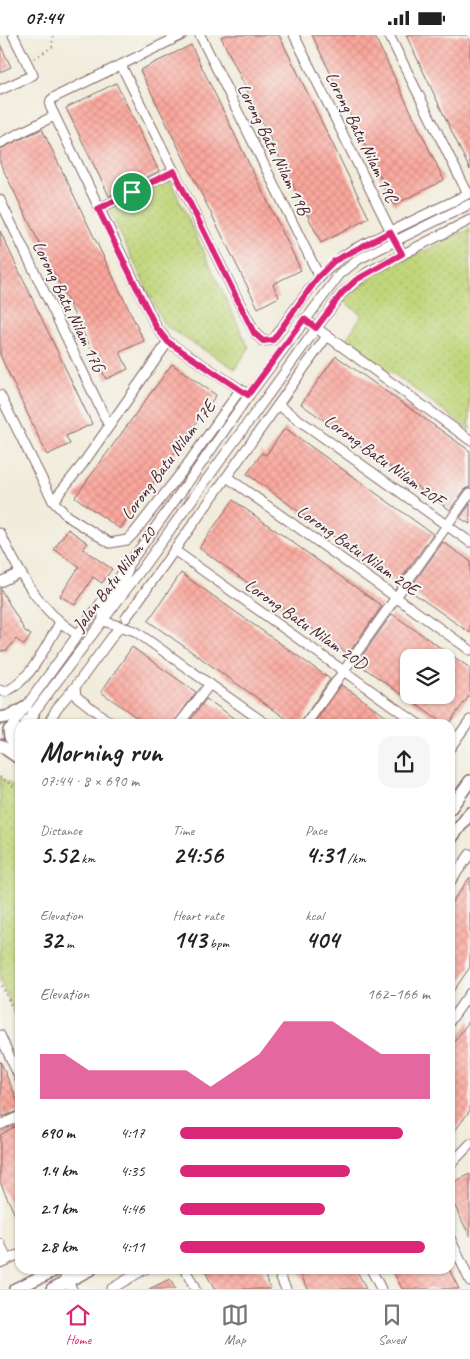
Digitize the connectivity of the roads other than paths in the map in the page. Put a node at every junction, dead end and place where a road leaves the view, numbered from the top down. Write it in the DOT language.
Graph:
graph roads {
  1 [pos="13,35"];
  2 [pos="182,35"];
  3 [pos="200,35"];
  4 [pos="294,35"];
  5 [pos="389,35"];
  6 [pos="121,65"];
  7 [pos="0,90"];
  8 [pos="54,116"];
  9 [pos="0,143"];
  10 [pos="174,171"];
  11 [pos="469,194"];
  12 [pos="0,200"];
  13 [pos="470,204"];
  14 [pos="98,209"];
  15 [pos="470,220"];
  16 [pos="390,232"];
  17 [pos="395,241"];
  18 [pos="402,254"];
  19 [pos="319,276"];
  20 [pos="304,319"];
  21 [pos="316,328"];
  22 [pos="327,335"];
  23 [pos="168,342"];
  24 [pos="240,391"];
  25 [pos="248,395"];
  26 [pos="1,399"];
  27 [pos="278,405"];
  28 [pos="109,425"];
  29 [pos="470,440"];
  30 [pos="228,452"];
  31 [pos="199,467"];
  32 [pos="227,477"];
  33 [pos="470,493"];
  34 [pos="53,501"];
  35 [pos="447,525"];
  36 [pos="0,533"];
  37 [pos="470,542"];
  38 [pos="174,550"];
  39 [pos="128,565"];
  40 [pos="20,573"];
  41 [pos="0,582"];
  42 [pos="395,596"];
  43 [pos="116,604"];
  44 [pos="126,618"];
  45 [pos="103,621"];
  46 [pos="60,623"];
  47 [pos="120,626"];
  48 [pos="135,631"];
  49 [pos="77,634"];
  50 [pos="470,650"];
  51 [pos="343,671"];
  52 [pos="210,684"];
  53 [pos="75,689"];
  54 [pos="0,690"];
  55 [pos="30,715"];
  56 [pos="0,718"];
  57 [pos="51,719"];
  58 [pos="107,719"];
  59 [pos="183,719"];
  60 [pos="259,719"];
  61 [pos="309,719"];
  62 [pos="411,719"];
  63 [pos="470,720"];
  64 [pos="455,740"];
  65 [pos="0,745"];
  66 [pos="15,756"];
  67 [pos="470,781"];
  68 [pos="455,802"];
  69 [pos="470,813"];
  70 [pos="455,833"];
  71 [pos="470,854"];
  72 [pos="455,875"];
  73 [pos="470,993"];
  74 [pos="455,1014"];
  75 [pos="0,1035"];
  76 [pos="15,1068"];
  77 [pos="15,1118"];
  78 [pos="0,1125"];
  79 [pos="470,1144"];
  80 [pos="455,1160"];
  81 [pos="0,1243"];
  82 [pos="455,1250"];
  83 [pos="4,1261"];
  84 [pos="47,1274"];
  85 [pos="84,1274"];
  86 [pos="136,1274"];
  87 [pos="188,1274"];
  88 [pos="279,1274"];
  89 [pos="374,1274"];
  90 [pos="470,1281"];
  91 [pos="70,1285"];
  92 [pos="15,1289"];
  93 [pos="52,1289"];
  94 [pos="111,1289"];
  95 [pos="195,1289"];
  96 [pos="286,1289"];
  97 [pos="381,1289"];
  1 -- 7 [label="street"];
  2 -- 6 [label="street"];
  3 -- 19 [label="street, Lorong Batu Nilam 19B"];
  4 -- 16 [label="street, Lorong Batu Nilam 19C"];
  5 -- 11 [label="street"];
  6 -- 8 [label="street"];
  6 -- 10 [label="street"];
  8 -- 9 [label="street"];
  8 -- 14 [label="street"];
  10 -- 14 [label="street"];
  10 -- 19 [label="street"];
  11 -- 16 [label="street"];
  12 -- 28 [label="street, Lorong Batu Nilam 17G"];
  13 -- 17 [label="street, Jalan Batu Nilam 20"];
  14 -- 23 [label="street"];
  15 -- 18 [label="street, Jalan Batu Nilam 20"];
  16 -- 17 [label="street, Lorong Batu Nilam 19C"];
  16 -- 19 [label="street"];
  17 -- 18 [label="street, Lorong Batu Nilam 19C"];
  17 -- 20 [label="street, Jalan Batu Nilam 20"];
  18 -- 21 [label="street, Jalan Batu Nilam 20"];
  20 -- 21 [label="street"];
  20 -- 25 [label="street, Jalan Batu Nilam 20"];
  21 -- 22 [label="street"];
  21 -- 30 [label="street, Jalan Batu Nilam 20"];
  22 -- 27 [label="street"];
  22 -- 29 [label="street"];
  23 -- 24 [label="street"];
  23 -- 28 [label="street"];
  24 -- 25 [label="street"];
  24 -- 34 [label="street, Lorong Batu Nilam 17E"];
  25 -- 31 [label="street, Jalan Batu Nilam 20"];
  26 -- 34 [label="street"];
  27 -- 32 [label="street"];
  27 -- 35 [label="street, Lorong Batu Nilam 20F"];
  28 -- 34 [label="street"];
  30 -- 31 [label="street, Jalan Batu Nilam 20"];
  30 -- 43 [label="street, Jalan Batu Nilam 20"];
  31 -- 39 [label="street, Jalan Batu Nilam 20"];
  32 -- 38 [label="street"];
  32 -- 42 [label="street, Lorong Batu Nilam 20E"];
  33 -- 35 [label="street"];
  35 -- 37 [label="street, Lorong Batu Nilam 20F"];
  35 -- 42 [label="street"];
  36 -- 40 [label="street"];
  38 -- 44 [label="street"];
  38 -- 51 [label="street, Lorong Batu Nilam 20D"];
  39 -- 45 [label="street"];
  39 -- 49 [label="street, Jalan Batu Nilam 20"];
  40 -- 41 [label="street"];
  40 -- 46 [label="street"];
  42 -- 50 [label="street, Lorong Batu Nilam 20E"];
  42 -- 51 [label="street"];
  43 -- 44 [label="street"];
  43 -- 45 [label="street, Jalan Batu Nilam 20"];
  44 -- 48 [label="street"];
  45 -- 47 [label="street"];
  45 -- 55 [label="street, Jalan Batu Nilam 20"];
  46 -- 49 [label="street"];
  46 -- 54 [label="street"];
  47 -- 48 [label="street"];
  47 -- 53 [label="street"];
  48 -- 52 [label="street"];
  49 -- 55 [label="street, Jalan Batu Nilam 20"];
  51 -- 61 [label="street"];
  51 -- 62 [label="street, Lorong Batu Nilam 20D"];
  52 -- 59 [label="street"];
  52 -- 60 [label="street"];
  53 -- 57 [label="street"];
  53 -- 58 [label="street"];
  55 -- 56 [label="main road"];
  63 -- 64 [label="street"];
  65 -- 66 [label="main road"];
  67 -- 68 [label="main road"];
  69 -- 70 [label="main road"];
  71 -- 72 [label="street"];
  73 -- 74 [label="street"];
  75 -- 76 [label="street"];
  77 -- 78 [label="street"];
  79 -- 80 [label="street"];
  81 -- 83 [label="street"];
  82 -- 90 [label="street"];
  84 -- 92 [label="main road"];
  85 -- 91 [label="main road"];
  86 -- 94 [label="street"];
  87 -- 95 [label="street"];
  88 -- 96 [label="street"];
  89 -- 97 [label="street"];
  91 -- 93 [label="main road"];
}
